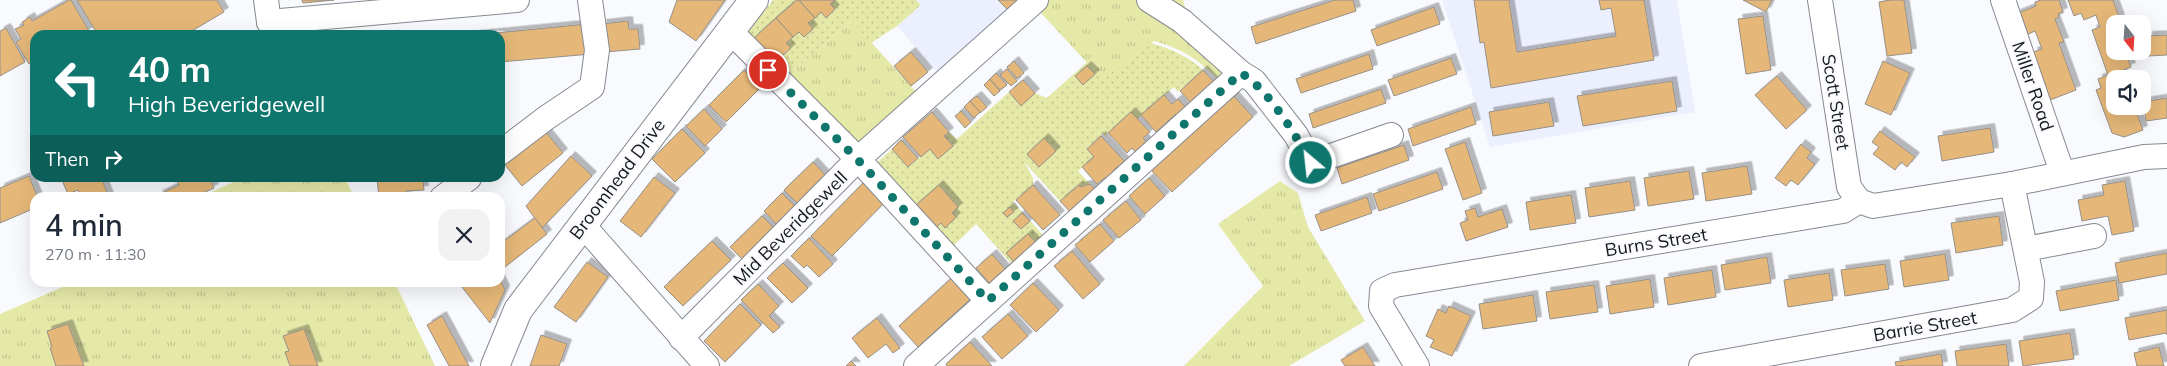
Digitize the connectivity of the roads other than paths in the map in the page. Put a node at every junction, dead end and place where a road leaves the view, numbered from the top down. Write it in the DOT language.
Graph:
graph roads {
  1 [pos="517,0"];
  2 [pos="590,0"];
  3 [pos="754,0"];
  4 [pos="1036,0"];
  5 [pos="1149,0"];
  6 [pos="1820,0"];
  7 [pos="2003,0"];
  8 [pos="264,19"];
  9 [pos="730,31"];
  10 [pos="1241,73"];
  11 [pos="1391,135"];
  12 [pos="505,150"];
  13 [pos="2167,156"];
  14 [pos="858,160"];
  15 [pos="2062,172"];
  16 [pos="464,182"];
  17 [pos="2012,184"];
  18 [pos="450,192"];
  19 [pos="1859,201"];
  20 [pos="582,224"];
  21 [pos="2094,236"];
  22 [pos="2026,249"];
  23 [pos="988,301"];
  24 [pos="681,338"];
  25 [pos="495,366"];
  26 [pos="707,366"];
  27 [pos="916,366"];
  28 [pos="1416,366"];
  29 [pos="1701,366"];
  1 -- 8 [label="street"];
  2 -- 12 [label="street"];
  3 -- 9 [label="main road, Broomhead Drive"];
  4 -- 14 [label="street, Mid Beveridgewell"];
  5 -- 10 [label="street"];
  6 -- 19 [label="street, Scott Street"];
  7 -- 15 [label="street, Miller Road"];
  9 -- 14 [label="street"];
  9 -- 20 [label="main road, Broomhead Drive"];
  10 -- 11 [label="street"];
  10 -- 23 [label="street"];
  13 -- 15 [label="street"];
  14 -- 23 [label="street"];
  14 -- 24 [label="street, Mid Beveridgewell"];
  15 -- 17 [label="street"];
  16 -- 18 [label="street"];
  17 -- 19 [label="street"];
  17 -- 22 [label="street, Barrie Street"];
  19 -- 28 [label="street, Burns Street"];
  20 -- 24 [label="street"];
  20 -- 25 [label="main road, Broomhead Drive"];
  21 -- 22 [label="street"];
  22 -- 29 [label="street, Barrie Street"];
  23 -- 27 [label="street"];
  24 -- 26 [label="street"];
}
